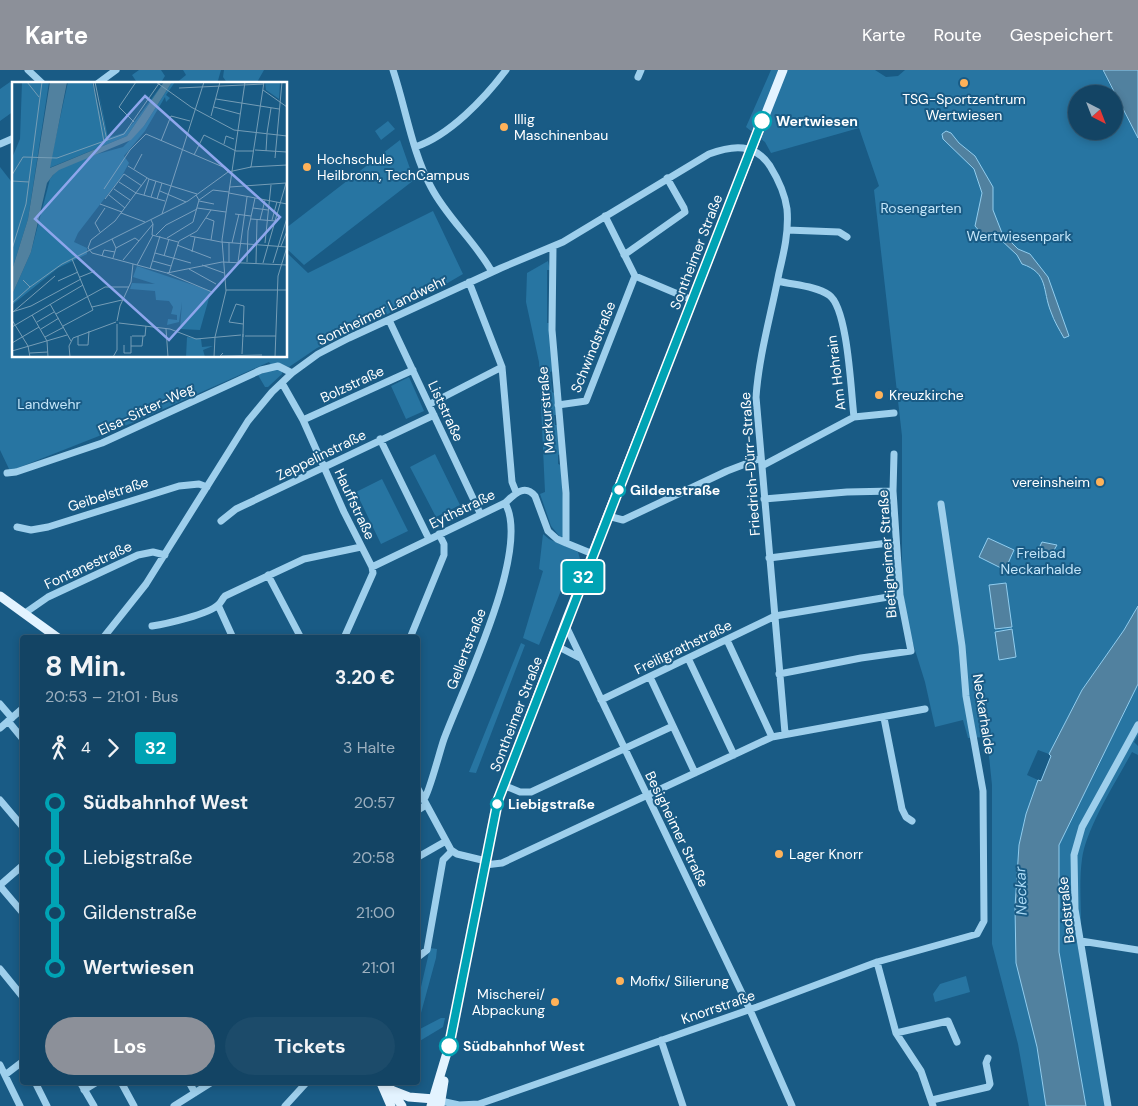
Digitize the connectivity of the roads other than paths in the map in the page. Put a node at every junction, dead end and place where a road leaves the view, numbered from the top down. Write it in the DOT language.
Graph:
graph roads {
  1 [pos="28,70"];
  2 [pos="116,70"];
  3 [pos="393,70"];
  4 [pos="506,70"];
  5 [pos="783,70"];
  6 [pos="41,82"];
  7 [pos="100,82"];
  8 [pos="12,139"];
  9 [pos="0,144"];
  10 [pos="415,147"];
  11 [pos="750,149"];
  12 [pos="667,178"];
  13 [pos="605,216"];
  14 [pos="787,230"];
  15 [pos="847,237"];
  16 [pos="553,246"];
  17 [pos="624,255"];
  18 [pos="492,272"];
  19 [pos="635,276"];
  20 [pos="778,281"];
  21 [pos="469,282"];
  22 [pos="692,300"];
  23 [pos="389,320"];
  24 [pos="502,367"];
  25 [pos="412,370"];
  26 [pos="292,373"];
  27 [pos="282,383"];
  28 [pos="430,404"];
  29 [pos="558,405"];
  30 [pos="894,413"];
  31 [pos="434,415"];
  32 [pos="854,417"];
  33 [pos="303,420"];
  34 [pos="380,439"];
  35 [pos="894,454"];
  36 [pos="761,458"];
  37 [pos="762,466"];
  38 [pos="324,468"];
  39 [pos="7,473"];
  40 [pos="207,487"];
  41 [pos="893,491"];
  42 [pos="516,492"];
  43 [pos="764,499"];
  44 [pos="505,503"];
  45 [pos="941,504"];
  46 [pos="480,514"];
  47 [pos="608,516"];
  48 [pos="221,521"];
  49 [pos="17,527"];
  50 [pos="439,534"];
  51 [pos="429,539"];
  52 [pos="896,542"];
  53 [pos="566,543"];
  54 [pos="361,546"];
  55 [pos="593,554"];
  56 [pos="165,555"];
  57 [pos="769,558"];
  58 [pos="372,567"];
  59 [pos="268,575"];
  60 [pos="900,595"];
  61 [pos="0,596"];
  62 [pos="218,605"];
  63 [pos="25,614"];
  64 [pos="775,616"];
  65 [pos="565,624"];
  66 [pos="152,626"];
  67 [pos="54,635"];
  68 [pos="106,635"];
  69 [pos="231,635"];
  70 [pos="299,635"];
  71 [pos="345,635"];
  72 [pos="411,635"];
  73 [pos="727,640"];
  74 [pos="557,646"];
  75 [pos="688,658"];
  76 [pos="582,659"];
  77 [pos="779,674"];
  78 [pos="650,677"];
  79 [pos="602,700"];
  80 [pos="0,704"];
  81 [pos="925,709"];
  82 [pos="20,711"];
  83 [pos="884,718"];
  84 [pos="10,719"];
  85 [pos="1138,725"];
  86 [pos="673,726"];
  87 [pos="0,728"];
  88 [pos="785,733"];
  89 [pos="20,735"];
  90 [pos="772,737"];
  91 [pos="1135,738"];
  92 [pos="625,748"];
  93 [pos="734,755"];
  94 [pos="695,773"];
  95 [pos="503,785"];
  96 [pos="420,793"];
  97 [pos="647,796"];
  98 [pos="0,800"];
  99 [pos="425,802"];
  100 [pos="420,808"];
  101 [pos="912,821"];
  102 [pos="20,824"];
  103 [pos="446,841"];
  104 [pos="452,851"];
  105 [pos="420,856"];
  106 [pos="485,863"];
  107 [pos="20,868"];
  108 [pos="0,885"];
  109 [pos="20,910"];
  110 [pos="982,928"];
  111 [pos="1081,941"];
  112 [pos="1138,950"];
  113 [pos="420,955"];
  114 [pos="877,962"];
  115 [pos="0,969"];
  116 [pos="20,994"];
  117 [pos="750,1010"];
  118 [pos="896,1034"];
  119 [pos="661,1040"];
  120 [pos="957,1042"];
  121 [pos="988,1058"];
  122 [pos="20,1063"];
  123 [pos="0,1065"];
  124 [pos="4,1075"];
  125 [pos="36,1085"];
  126 [pos="82,1085"];
  127 [pos="92,1085"];
  128 [pos="123,1085"];
  129 [pos="191,1085"];
  130 [pos="208,1085"];
  131 [pos="304,1085"];
  132 [pos="382,1085"];
  133 [pos="389,1086"];
  134 [pos="84,1090"];
  135 [pos="196,1093"];
  136 [pos="436,1103"];
  137 [pos="932,1103"];
  138 [pos="20,1106"];
  139 [pos="47,1106"];
  140 [pos="94,1106"];
  141 [pos="134,1106"];
  142 [pos="174,1106"];
  143 [pos="285,1106"];
  144 [pos="391,1106"];
  145 [pos="402,1106"];
  146 [pos="459,1106"];
  147 [pos="683,1106"];
  148 [pos="792,1106"];
  149 [pos="1108,1106"];
  1 -- 6 [label="street"];
  2 -- 7 [label="street"];
  3 -- 10 [label="street"];
  4 -- 10 [label="street"];
  5 -- 11 [label="main road, Sontheimer Straße"];
  8 -- 9 [label="street"];
  10 -- 18 [label="street"];
  11 -- 12 [label="street, Sontheimer Landwehr"];
  11 -- 14 [label="street, Friedrich-Dürr-Straße"];
  11 -- 22 [label="main road, Sontheimer Straße"];
  12 -- 13 [label="street, Sontheimer Landwehr"];
  12 -- 17 [label="street"];
  13 -- 16 [label="street, Sontheimer Landwehr"];
  13 -- 17 [label="street"];
  14 -- 15 [label="street"];
  14 -- 20 [label="street, Friedrich-Dürr-Straße"];
  16 -- 18 [label="street, Sontheimer Landwehr"];
  16 -- 29 [label="street, Merkurstraße"];
  17 -- 19 [label="street"];
  18 -- 21 [label="street, Sontheimer Landwehr"];
  19 -- 22 [label="street"];
  19 -- 29 [label="street, Schwindstraße"];
  20 -- 32 [label="street, Am Hohrain"];
  20 -- 36 [label="street, Friedrich-Dürr-Straße"];
  21 -- 23 [label="street, Sontheimer Landwehr"];
  21 -- 24 [label="street"];
  22 -- 47 [label="main road, Sontheimer Straße"];
  23 -- 25 [label="street, Liststraße"];
  23 -- 26 [label="street, Sontheimer Landwehr"];
  24 -- 28 [label="street"];
  24 -- 42 [label="street"];
  25 -- 28 [label="street, Liststraße"];
  25 -- 33 [label="street, Bolzstraße"];
  26 -- 27 [label="street, Sontheimer Landwehr"];
  26 -- 39 [label="street, Elsa-Sitter-Weg"];
  27 -- 33 [label="street, Hauffstraße"];
  27 -- 40 [label="street, Sontheimer Landwehr"];
  28 -- 31 [label="street, Liststraße"];
  29 -- 53 [label="street, Merkurstraße"];
  30 -- 32 [label="street"];
  31 -- 34 [label="street, Zeppelinstraße"];
  31 -- 46 [label="street, Liststraße"];
  32 -- 37 [label="street"];
  33 -- 38 [label="street, Hauffstraße"];
  34 -- 38 [label="street, Zeppelinstraße"];
  34 -- 51 [label="street"];
  35 -- 41 [label="street, Bietigheimer Straße"];
  36 -- 37 [label="street, Friedrich-Dürr-Straße"];
  36 -- 47 [label="street"];
  37 -- 43 [label="street, Friedrich-Dürr-Straße"];
  38 -- 48 [label="street, Zeppelinstraße"];
  38 -- 54 [label="street, Hauffstraße"];
  40 -- 49 [label="street, Geibelstraße"];
  40 -- 56 [label="street, Sontheimer Landwehr"];
  41 -- 43 [label="street"];
  41 -- 52 [label="street, Bietigheimer Straße"];
  42 -- 44 [label="street, Eythstraße"];
  42 -- 53 [label="street, Eythstraße"];
  43 -- 57 [label="street, Friedrich-Dürr-Straße"];
  44 -- 46 [label="street, Eythstraße"];
  44 -- 99 [label="street, Gellertstraße"];
  45 -- 110 [label="street, Neckarhalde"];
  46 -- 50 [label="street, Eythstraße"];
  47 -- 55 [label="main road, Sontheimer Straße"];
  50 -- 51 [label="street, Eythstraße"];
  50 -- 72 [label="street"];
  51 -- 58 [label="street, Eythstraße"];
  52 -- 57 [label="street"];
  52 -- 60 [label="street, Bietigheimer Straße"];
  53 -- 55 [label="street"];
  54 -- 58 [label="street, Hauffstraße"];
  54 -- 59 [label="street"];
  55 -- 65 [label="main road, Sontheimer Straße"];
  56 -- 63 [label="street, Fontanestraße"];
  56 -- 68 [label="street, Sontheimer Landwehr"];
  57 -- 64 [label="street, Friedrich-Dürr-Straße"];
  58 -- 71 [label="street"];
  59 -- 62 [label="street"];
  59 -- 70 [label="street"];
  60 -- 64 [label="street, Freiligrathstraße"];
  60 -- 77 [label="street, Bietigheimer Straße"];
  61 -- 63 [label="main road"];
  62 -- 66 [label="street"];
  62 -- 69 [label="street"];
  63 -- 67 [label="main road"];
  64 -- 73 [label="street, Freiligrathstraße"];
  64 -- 77 [label="street, Friedrich-Dürr-Straße"];
  65 -- 74 [label="main road, Sontheimer Straße"];
  65 -- 76 [label="street, Besigheimer Straße"];
  73 -- 75 [label="street, Freiligrathstraße"];
  73 -- 90 [label="street"];
  74 -- 76 [label="street"];
  74 -- 95 [label="main road, Sontheimer Straße"];
  75 -- 78 [label="street, Freiligrathstraße"];
  75 -- 93 [label="street"];
  76 -- 79 [label="street, Besigheimer Straße"];
  77 -- 88 [label="street, Friedrich-Dürr-Straße"];
  78 -- 79 [label="street, Freiligrathstraße"];
  78 -- 86 [label="street"];
  79 -- 92 [label="street, Besigheimer Straße"];
  80 -- 84 [label="street"];
  81 -- 83 [label="street"];
  82 -- 84 [label="street"];
  83 -- 88 [label="street"];
  83 -- 101 [label="street"];
  84 -- 87 [label="street"];
  84 -- 89 [label="street"];
  85 -- 91 [label="street, Badstraße"];
  86 -- 92 [label="street"];
  86 -- 94 [label="street"];
  88 -- 90 [label="street"];
  90 -- 93 [label="street"];
  91 -- 111 [label="street, Badstraße"];
  92 -- 95 [label="street"];
  92 -- 97 [label="street, Besigheimer Straße"];
  93 -- 94 [label="street"];
  94 -- 97 [label="street"];
  95 -- 106 [label="main road, Sontheimer Straße"];
  96 -- 99 [label="street"];
  97 -- 106 [label="street"];
  97 -- 117 [label="street, Besigheimer Straße"];
  98 -- 102 [label="street"];
  99 -- 100 [label="street"];
  99 -- 103 [label="street"];
  103 -- 104 [label="street"];
  103 -- 105 [label="street"];
  104 -- 106 [label="street"];
  104 -- 113 [label="street"];
  106 -- 136 [label="main road, Sontheimer Straße"];
  107 -- 108 [label="street"];
  108 -- 109 [label="street"];
  110 -- 114 [label="street, Knorrstraße"];
  111 -- 112 [label="street"];
  111 -- 149 [label="street, Badstraße"];
  114 -- 117 [label="street, Knorrstraße"];
  114 -- 118 [label="street"];
  115 -- 116 [label="street"];
  117 -- 119 [label="street, Knorrstraße"];
  117 -- 148 [label="street, Besigheimer Straße"];
  118 -- 120 [label="street"];
  118 -- 137 [label="street"];
  119 -- 146 [label="street, Knorrstraße"];
  119 -- 147 [label="street"];
  121 -- 137 [label="street"];
  122 -- 124 [label="street"];
  123 -- 124 [label="street"];
  124 -- 138 [label="street"];
  125 -- 139 [label="street"];
  126 -- 134 [label="street"];
  127 -- 134 [label="street"];
  128 -- 141 [label="street"];
  129 -- 135 [label="street"];
  130 -- 135 [label="street"];
  131 -- 143 [label="street"];
  132 -- 144 [label="main road"];
  133 -- 136 [label="main road"];
  133 -- 145 [label="main road"];
  134 -- 140 [label="street"];
  135 -- 142 [label="street"];
  136 -- 146 [label="street, Knorrstraße"];
}
